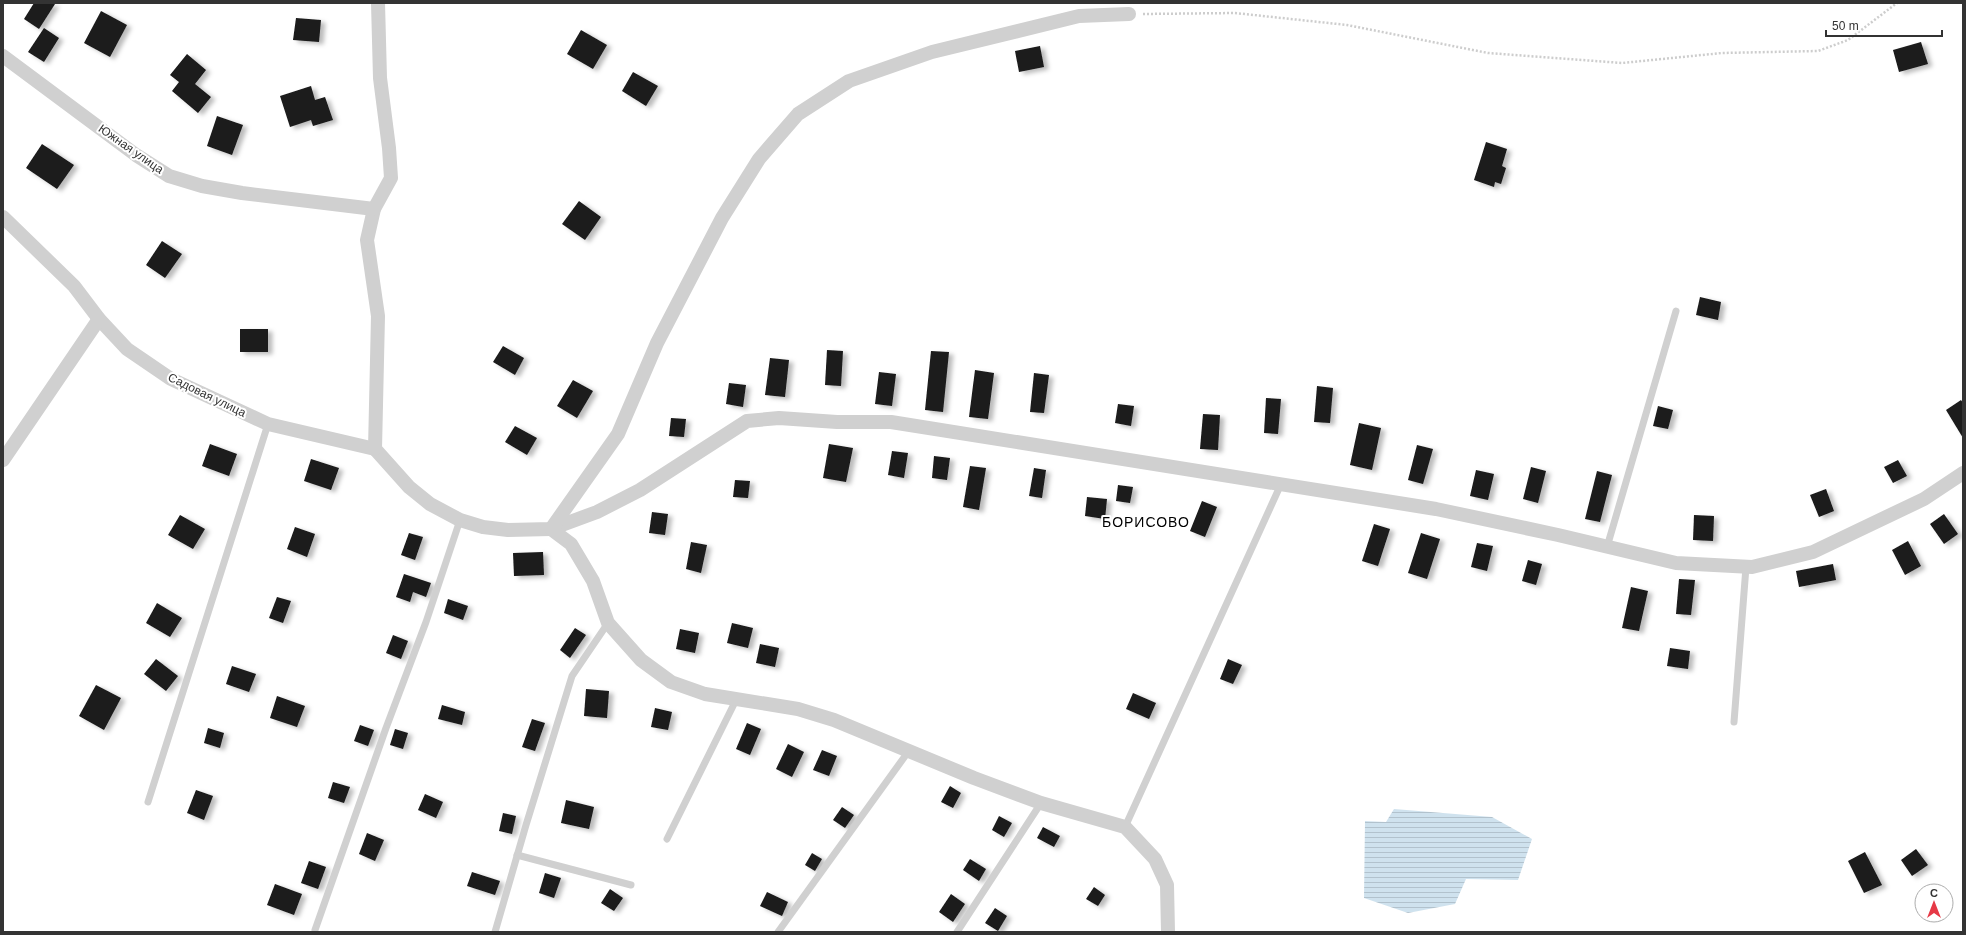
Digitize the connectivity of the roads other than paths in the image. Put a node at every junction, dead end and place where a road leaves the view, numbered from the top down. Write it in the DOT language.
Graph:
graph roads {
  1 [pos="378,3"];
  2 [pos="1129,14"];
  3 [pos="3,56"];
  4 [pos="374,209"];
  5 [pos="3,217"];
  6 [pos="1676,311"];
  7 [pos="99,319"];
  8 [pos="268,424"];
  9 [pos="375,449"];
  10 [pos="3,460"];
  11 [pos="1963,473"];
  12 [pos="1281,484"];
  13 [pos="460,520"];
  14 [pos="551,529"];
  15 [pos="1608,547"];
  16 [pos="1746,567"];
  17 [pos="608,624"];
  18 [pos="736,700"];
  19 [pos="1734,722"];
  20 [pos="908,752"];
  21 [pos="148,802"];
  22 [pos="1041,803"];
  23 [pos="1125,827"];
  24 [pos="667,839"];
  25 [pos="517,855"];
  26 [pos="631,885"];
  27 [pos="315,930"];
  28 [pos="496,932"];
  29 [pos="778,932"];
  30 [pos="957,932"];
  31 [pos="1168,932"];
  1 -- 4 [label="street"];
  2 -- 14 [label="street"];
  3 -- 4 [label="street, Южная улица"];
  4 -- 9 [label="street"];
  5 -- 7 [label="street, Садовая улица"];
  6 -- 15 [label="lane"];
  7 -- 8 [label="street, Садовая улица"];
  7 -- 10 [label="street"];
  8 -- 9 [label="street, Садовая улица"];
  8 -- 21 [label="lane"];
  9 -- 13 [label="street"];
  11 -- 16 [label="street"];
  12 -- 14 [label="street"];
  12 -- 15 [label="street"];
  12 -- 23 [label="lane"];
  13 -- 14 [label="street"];
  13 -- 27 [label="lane"];
  14 -- 17 [label="street"];
  15 -- 16 [label="street"];
  16 -- 19 [label="lane"];
  17 -- 18 [label="street"];
  17 -- 25 [label="lane"];
  18 -- 20 [label="street"];
  18 -- 24 [label="lane"];
  20 -- 22 [label="street"];
  20 -- 29 [label="lane"];
  22 -- 23 [label="street"];
  22 -- 30 [label="lane"];
  23 -- 31 [label="street"];
  25 -- 26 [label="lane"];
  25 -- 28 [label="lane"];
}
